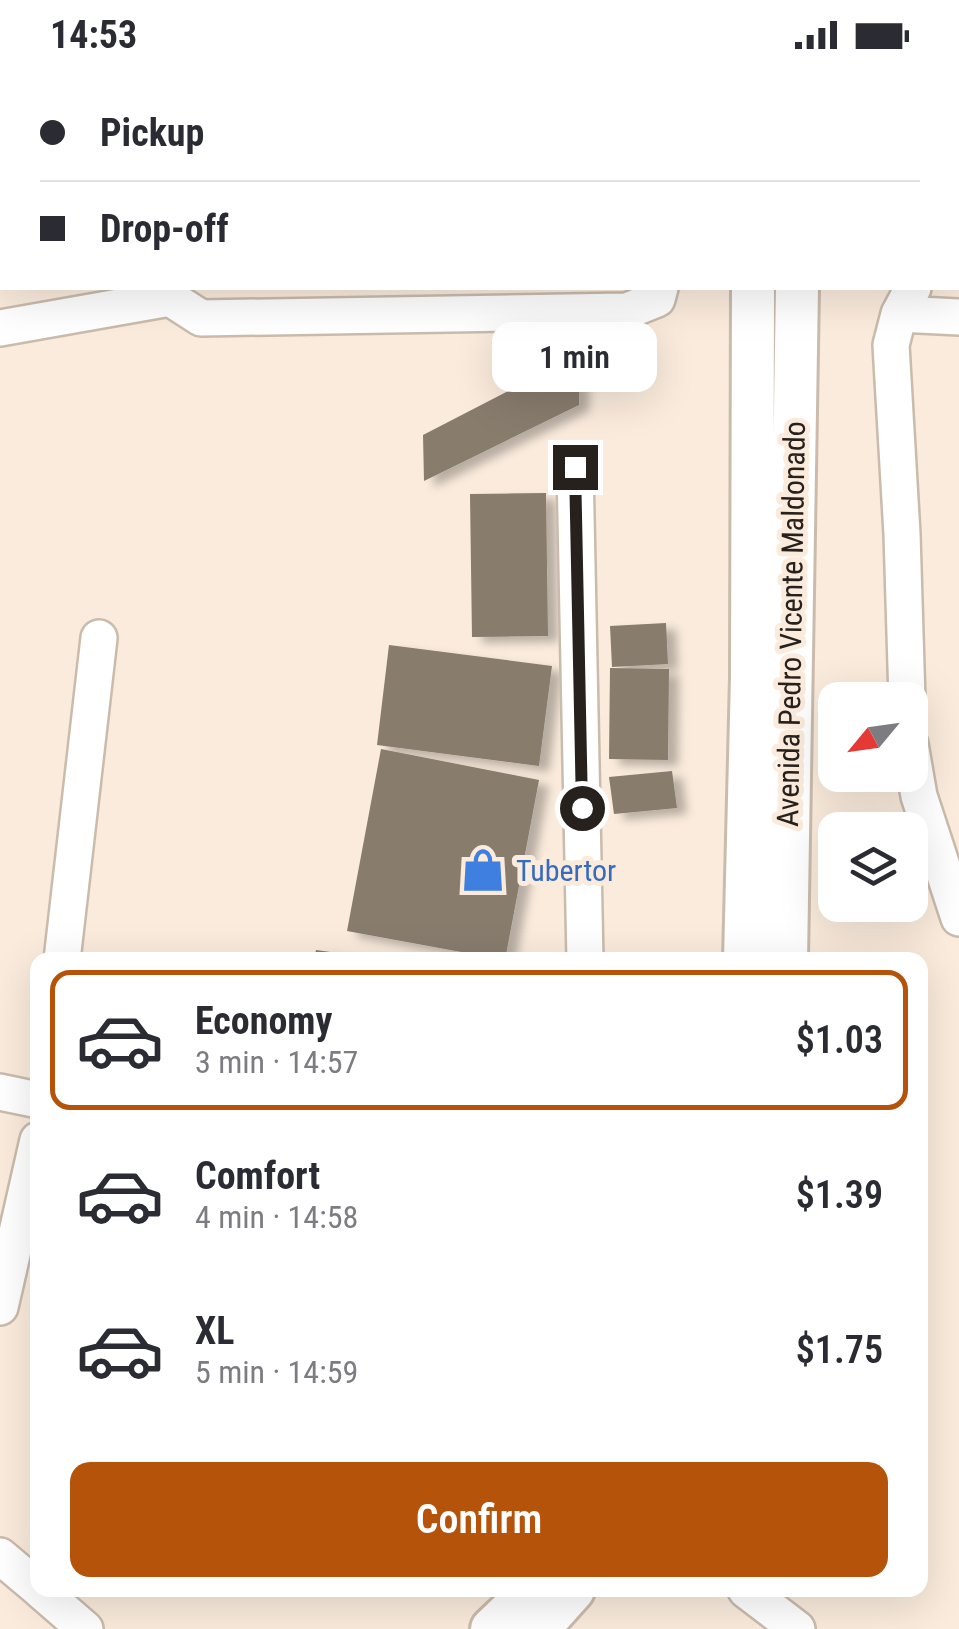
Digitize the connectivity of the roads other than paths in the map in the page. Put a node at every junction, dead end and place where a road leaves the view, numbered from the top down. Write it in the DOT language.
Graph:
graph roads {
  1 [pos="659,290"];
  2 [pos="752,290"];
  3 [pos="796,290"];
  4 [pos="170,292"];
  5 [pos="906,301"];
  6 [pos="959,316"];
  7 [pos="0,328"];
  8 [pos="575,467"];
  9 [pos="99,638"];
  10 [pos="906,682"];
  11 [pos="918,792"];
  12 [pos="959,918"];
  13 [pos="63,952"];
  14 [pos="585,952"];
  15 [pos="745,952"];
  16 [pos="786,952"];
  17 [pos="0,1092"];
  18 [pos="30,1098"];
  19 [pos="30,1175"];
  20 [pos="0,1307"];
  21 [pos="0,1556"];
  22 [pos="30,1581"];
  23 [pos="48,1597"];
  24 [pos="526,1597"];
  25 [pos="566,1597"];
  26 [pos="755,1597"];
  27 [pos="86,1629"];
  28 [pos="492,1629"];
  29 [pos="538,1629"];
  30 [pos="797,1629"];
  1 -- 4 [label="street"];
  2 -- 15 [label="main road, Avenida Pedro Vicente Maldonado"];
  3 -- 16 [label="main road, Avenida Pedro Vicente Maldonado"];
  4 -- 7 [label="street"];
  5 -- 6 [label="street"];
  5 -- 10 [label="street"];
  8 -- 14 [label="street"];
  9 -- 13 [label="street"];
  11 -- 12 [label="street"];
  17 -- 18 [label="street"];
  19 -- 20 [label="street"];
  21 -- 22 [label="street"];
  23 -- 27 [label="street"];
  24 -- 28 [label="main road"];
  25 -- 29 [label="main road"];
  26 -- 30 [label="street"];
}
